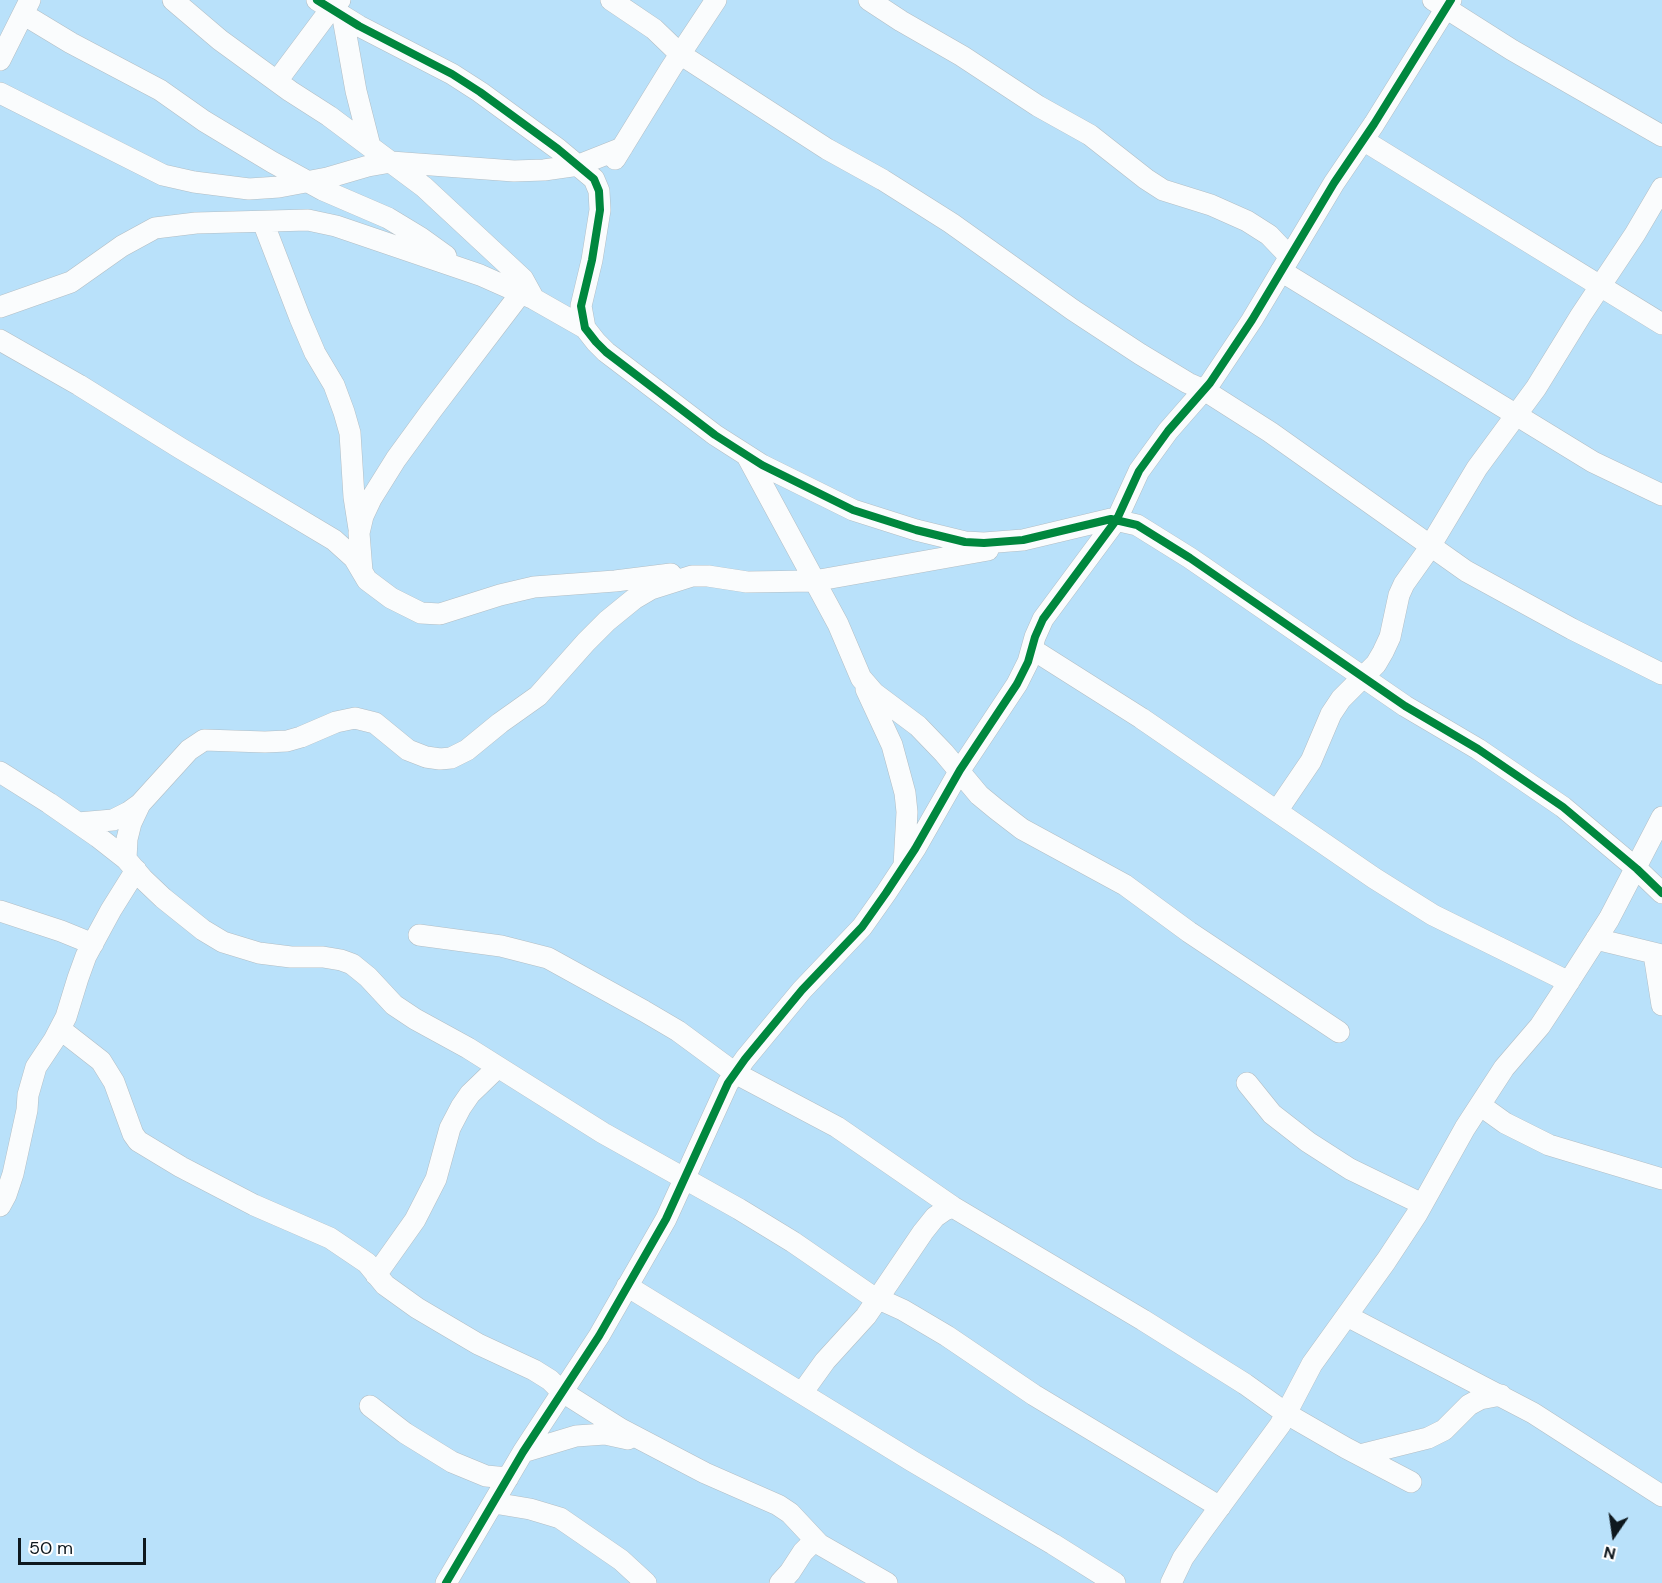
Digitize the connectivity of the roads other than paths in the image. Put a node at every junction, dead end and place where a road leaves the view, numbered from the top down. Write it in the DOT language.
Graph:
graph roads {
  1 [pos="173,0"];
  2 [pos="611,0"];
  3 [pos="716,0"];
  4 [pos="869,0"];
  5 [pos="1443,3"];
  6 [pos="27,7"];
  7 [pos="333,7"];
  8 [pos="680,54"];
  9 [pos="0,60"];
  10 [pos="277,81"];
  11 [pos="0,93"];
  12 [pos="1662,136"];
  13 [pos="1363,140"];
  14 [pos="370,146"];
  15 [pos="622,148"];
  16 [pos="391,162"];
  17 [pos="579,165"];
  18 [pos="306,182"];
  19 [pos="1662,188"];
  20 [pos="599,191"];
  21 [pos="262,222"];
  22 [pos="1286,264"];
  23 [pos="464,269"];
  24 [pos="1601,285"];
  25 [pos="528,296"];
  26 [pos="0,306"];
  27 [pos="1662,324"];
  28 [pos="585,328"];
  29 [pos="0,340"];
  30 [pos="1204,390"];
  31 [pos="1517,414"];
  32 [pos="747,455"];
  33 [pos="1662,495"];
  34 [pos="1117,519"];
  35 [pos="359,533"];
  36 [pos="1023,540"];
  37 [pos="1430,546"];
  38 [pos="362,573"];
  39 [pos="692,576"];
  40 [pos="814,581"];
  41 [pos="1032,649"];
  42 [pos="1662,674"];
  43 [pos="1364,676"];
  44 [pos="861,678"];
  45 [pos="960,770"];
  46 [pos="0,772"];
  47 [pos="140,804"];
  48 [pos="1277,811"];
  49 [pos="1662,817"];
  50 [pos="78,824"];
  51 [pos="131,865"];
  52 [pos="903,866"];
  53 [pos="1637,868"];
  54 [pos="1662,893"];
  55 [pos="0,911"];
  56 [pos="419,935"];
  57 [pos="1596,939"];
  58 [pos="93,944"];
  59 [pos="1658,955"];
  60 [pos="1569,982"];
  61 [pos="1662,1005"];
  62 [pos="60,1029"];
  63 [pos="1339,1032"];
  64 [pos="498,1067"];
  65 [pos="735,1073"];
  66 [pos="1247,1083"];
  67 [pos="1480,1105"];
  68 [pos="686,1178"];
  69 [pos="1662,1179"];
  70 [pos="1422,1204"];
  71 [pos="0,1206"];
  72 [pos="953,1207"];
  73 [pos="376,1275"];
  74 [pos="627,1286"];
  75 [pos="878,1298"];
  76 [pos="1347,1316"];
  77 [pos="561,1391"];
  78 [pos="802,1393"];
  79 [pos="1501,1395"];
  80 [pos="370,1406"];
  81 [pos="1287,1414"];
  82 [pos="652,1445"];
  83 [pos="523,1452"];
  84 [pos="1360,1455"];
  85 [pos="508,1478"];
  86 [pos="1411,1482"];
  87 [pos="1662,1497"];
  88 [pos="494,1503"];
  89 [pos="1220,1507"];
  90 [pos="815,1540"];
  91 [pos="446,1583"];
  92 [pos="646,1583"];
  93 [pos="780,1583"];
  94 [pos="887,1583"];
  95 [pos="1115,1583"];
  96 [pos="1171,1583"];
  1 -- 10 [label="street"];
  2 -- 8 [label="street"];
  3 -- 8 [label="street"];
  4 -- 22 [label="street"];
  5 -- 12 [label="street"];
  5 -- 13 [label="street"];
  6 -- 9 [label="street"];
  6 -- 18 [label="street"];
  7 -- 10 [label="street"];
  7 -- 14 [label="street"];
  7 -- 17 [label="street"];
  8 -- 15 [label="street"];
  8 -- 30 [label="street"];
  10 -- 14 [label="street"];
  11 -- 18 [label="street"];
  13 -- 22 [label="street"];
  13 -- 24 [label="street"];
  14 -- 16 [label="street"];
  15 -- 17 [label="street"];
  15 -- 20 [label="street"];
  16 -- 17 [label="street"];
  16 -- 18 [label="street"];
  16 -- 25 [label="street"];
  17 -- 20 [label="street"];
  18 -- 23 [label="street"];
  19 -- 24 [label="street"];
  20 -- 28 [label="street"];
  21 -- 23 [label="street"];
  21 -- 26 [label="street"];
  21 -- 35 [label="street"];
  22 -- 30 [label="street"];
  22 -- 31 [label="street"];
  23 -- 25 [label="street"];
  24 -- 27 [label="street"];
  24 -- 31 [label="street"];
  25 -- 28 [label="street"];
  25 -- 35 [label="street"];
  28 -- 32 [label="street"];
  29 -- 38 [label="street"];
  30 -- 34 [label="street"];
  30 -- 37 [label="street"];
  31 -- 33 [label="street"];
  31 -- 37 [label="street"];
  32 -- 36 [label="street"];
  32 -- 40 [label="street"];
  34 -- 36 [label="street"];
  34 -- 41 [label="street"];
  34 -- 43 [label="street"];
  35 -- 38 [label="street"];
  36 -- 40 [label="street"];
  37 -- 42 [label="street"];
  37 -- 43 [label="street"];
  38 -- 39 [label="street"];
  39 -- 40 [label="street"];
  39 -- 47 [label="street"];
  40 -- 44 [label="street"];
  41 -- 45 [label="street"];
  41 -- 48 [label="street"];
  43 -- 48 [label="street"];
  43 -- 53 [label="street"];
  44 -- 45 [label="street"];
  44 -- 52 [label="street"];
  45 -- 52 [label="street"];
  45 -- 63 [label="street"];
  46 -- 50 [label="street"];
  47 -- 50 [label="street"];
  47 -- 51 [label="street"];
  48 -- 60 [label="street"];
  49 -- 53 [label="street"];
  50 -- 51 [label="street"];
  51 -- 58 [label="street"];
  51 -- 64 [label="street"];
  52 -- 65 [label="street"];
  53 -- 54 [label="street"];
  53 -- 57 [label="street"];
  55 -- 58 [label="street"];
  56 -- 65 [label="street"];
  57 -- 59 [label="street"];
  57 -- 60 [label="street"];
  58 -- 62 [label="street"];
  59 -- 61 [label="street"];
  60 -- 67 [label="street"];
  62 -- 71 [label="street"];
  62 -- 73 [label="street"];
  64 -- 68 [label="street"];
  64 -- 73 [label="street"];
  65 -- 68 [label="street"];
  65 -- 72 [label="street"];
  66 -- 70 [label="street"];
  67 -- 69 [label="street"];
  67 -- 70 [label="street"];
  68 -- 74 [label="street"];
  68 -- 75 [label="street"];
  70 -- 76 [label="street"];
  72 -- 75 [label="street"];
  72 -- 81 [label="street"];
  73 -- 77 [label="street"];
  74 -- 77 [label="street"];
  74 -- 78 [label="street"];
  75 -- 78 [label="street"];
  75 -- 89 [label="street"];
  76 -- 79 [label="street"];
  76 -- 81 [label="street"];
  77 -- 82 [label="street"];
  77 -- 83 [label="street"];
  78 -- 95 [label="street"];
  79 -- 84 [label="street"];
  79 -- 87 [label="street"];
  80 -- 85 [label="street"];
  81 -- 84 [label="street"];
  81 -- 89 [label="street"];
  82 -- 83 [label="street"];
  82 -- 90 [label="street"];
  83 -- 85 [label="street"];
  84 -- 86 [label="street"];
  85 -- 88 [label="street"];
  88 -- 91 [label="street"];
  88 -- 92 [label="street"];
  89 -- 96 [label="street"];
  90 -- 93 [label="street"];
  90 -- 94 [label="street"];
}
